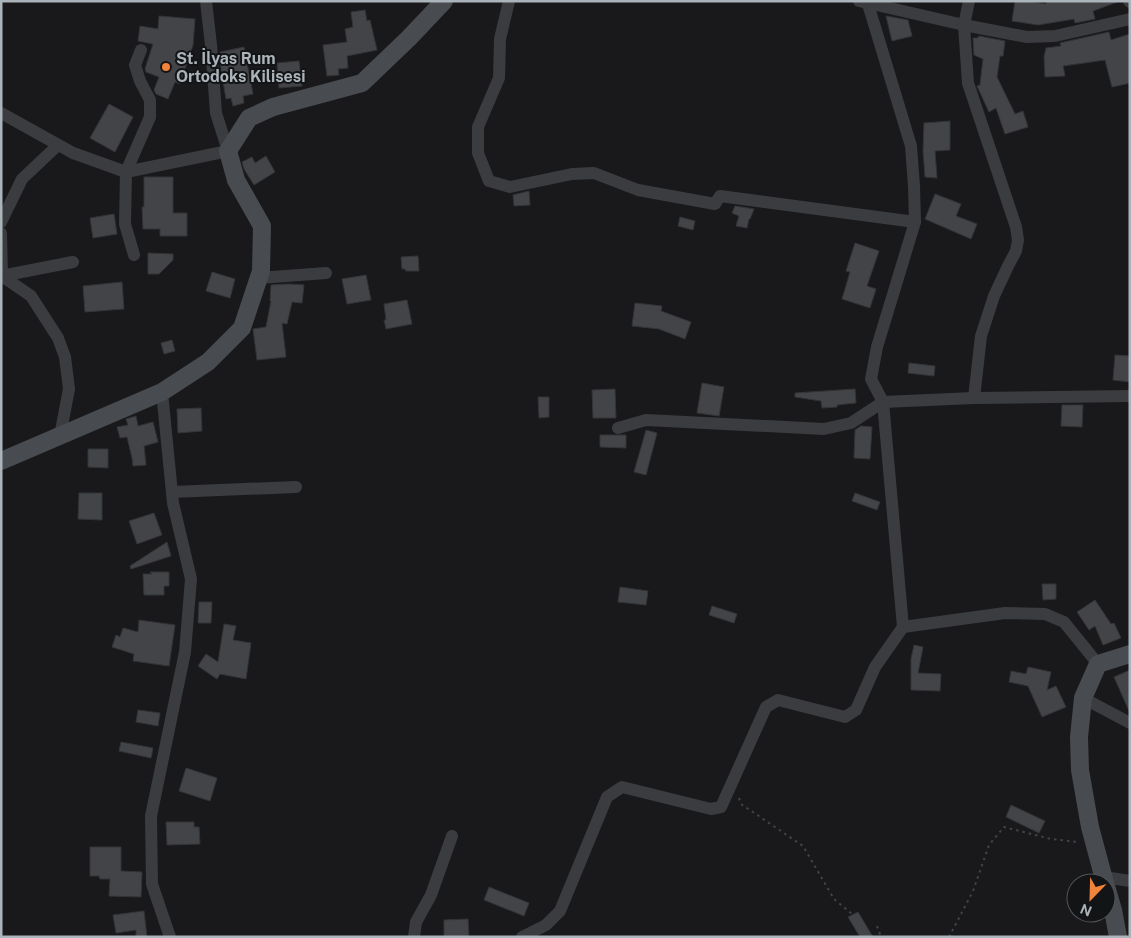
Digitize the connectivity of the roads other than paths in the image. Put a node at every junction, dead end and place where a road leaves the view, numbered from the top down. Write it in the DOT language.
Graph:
graph roads {
  1 [pos="206,1"];
  2 [pos="444,1"];
  3 [pos="509,1"];
  4 [pos="969,1"];
  5 [pos="863,3"];
  6 [pos="1130,19"];
  7 [pos="964,25"];
  8 [pos="141,50"];
  9 [pos="1,113"];
  10 [pos="58,145"];
  11 [pos="228,151"];
  12 [pos="126,172"];
  13 [pos="1,222"];
  14 [pos="915,222"];
  15 [pos="1,233"];
  16 [pos="134,254"];
  17 [pos="73,262"];
  18 [pos="326,272"];
  19 [pos="2,276"];
  20 [pos="259,278"];
  21 [pos="162,392"];
  22 [pos="1130,396"];
  23 [pos="974,398"];
  24 [pos="883,402"];
  25 [pos="618,428"];
  26 [pos="60,436"];
  27 [pos="1,461"];
  28 [pos="296,487"];
  29 [pos="172,492"];
  30 [pos="904,627"];
  31 [pos="1130,654"];
  32 [pos="1098,664"];
  33 [pos="1083,698"];
  34 [pos="1130,723"];
  35 [pos="452,836"];
  36 [pos="1102,873"];
  37 [pos="1130,881"];
  38 [pos="1116,882"];
  39 [pos="1115,923"];
  40 [pos="170,937"];
  41 [pos="414,937"];
  42 [pos="522,937"];
  43 [pos="1118,937"];
  1 -- 11 [label="street"];
  2 -- 11 [label="street"];
  3 -- 14 [label="street"];
  4 -- 7 [label="street"];
  5 -- 7 [label="street"];
  5 -- 14 [label="street"];
  6 -- 7 [label="street"];
  7 -- 23 [label="street"];
  8 -- 12 [label="street"];
  9 -- 10 [label="street"];
  10 -- 12 [label="street"];
  10 -- 13 [label="street"];
  11 -- 12 [label="street"];
  11 -- 20 [label="street"];
  12 -- 16 [label="street"];
  14 -- 24 [label="street"];
  15 -- 19 [label="street"];
  17 -- 19 [label="street"];
  18 -- 20 [label="street"];
  19 -- 26 [label="street"];
  20 -- 21 [label="street"];
  21 -- 26 [label="street"];
  21 -- 29 [label="street"];
  22 -- 23 [label="street"];
  23 -- 24 [label="street"];
  24 -- 25 [label="street"];
  24 -- 30 [label="street"];
  26 -- 27 [label="street"];
  28 -- 29 [label="street"];
  29 -- 40 [label="street"];
  30 -- 32 [label="street"];
  30 -- 42 [label="street"];
  31 -- 32 [label="street"];
  32 -- 33 [label="street"];
  33 -- 34 [label="street"];
  33 -- 36 [label="street"];
  35 -- 41 [label="street"];
  37 -- 38 [label="street"];
  39 -- 43 [label="street"];
}
